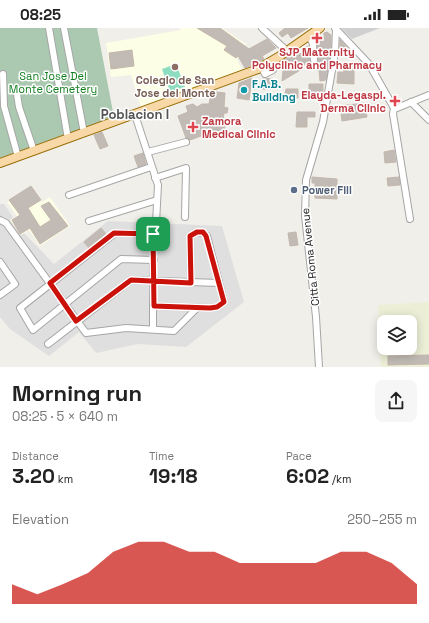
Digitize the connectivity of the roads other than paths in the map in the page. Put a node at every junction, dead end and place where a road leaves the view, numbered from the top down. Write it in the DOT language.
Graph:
graph roads {
  1 [pos="49,28"];
  2 [pos="64,28"];
  3 [pos="262,28"];
  4 [pos="320,28"];
  5 [pos="336,29"];
  6 [pos="309,36"];
  7 [pos="287,51"];
  8 [pos="314,60"];
  9 [pos="3,74"];
  10 [pos="17,94"];
  11 [pos="429,95"];
  12 [pos="411,102"];
  13 [pos="394,108"];
  14 [pos="135,115"];
  15 [pos="429,120"];
  16 [pos="84,133"];
  17 [pos="68,139"];
  18 [pos="186,142"];
  19 [pos="34,151"];
  20 [pos="148,152"];
  21 [pos="18,157"];
  22 [pos="0,163"];
  23 [pos="151,167"];
  24 [pos="155,178"];
  25 [pos="69,195"];
  26 [pos="157,200"];
  27 [pos="185,217"];
  28 [pos="410,219"];
  29 [pos="0,220"];
  30 [pos="89,221"];
  31 [pos="153,234"];
  32 [pos="154,260"];
  33 [pos="1,266"];
  34 [pos="154,281"];
  35 [pos="50,283"];
  36 [pos="191,283"];
  37 [pos="219,283"];
  38 [pos="0,294"];
  39 [pos="65,304"];
  40 [pos="154,306"];
  41 [pos="198,308"];
  42 [pos="76,321"];
  43 [pos="153,328"];
  44 [pos="48,344"];
  45 [pos="320,367"];
  1 -- 17 [label="street"];
  2 -- 16 [label="street"];
  3 -- 7 [label="street"];
  4 -- 6 [label="main road"];
  5 -- 13 [label="street"];
  5 -- 45 [label="street, Citta Roma Avenue"];
  6 -- 7 [label="main road"];
  6 -- 8 [label="street"];
  7 -- 14 [label="main road"];
  9 -- 21 [label="street"];
  10 -- 19 [label="street"];
  11 -- 12 [label="street"];
  12 -- 13 [label="street"];
  12 -- 15 [label="street"];
  13 -- 28 [label="street"];
  14 -- 16 [label="main road"];
  14 -- 20 [label="street"];
  16 -- 17 [label="main road"];
  17 -- 19 [label="main road"];
  18 -- 20 [label="street"];
  19 -- 21 [label="main road"];
  20 -- 23 [label="street"];
  21 -- 22 [label="main road"];
  23 -- 24 [label="street"];
  23 -- 25 [label="street"];
  24 -- 26 [label="street"];
  24 -- 27 [label="street"];
  26 -- 30 [label="street"];
  26 -- 31 [label="street"];
  29 -- 35 [label="street"];
  31 -- 32 [label="street"];
  31 -- 35 [label="street"];
  32 -- 34 [label="street"];
  32 -- 39 [label="street"];
  33 -- 38 [label="street"];
  34 -- 36 [label="street"];
  34 -- 40 [label="street"];
  34 -- 42 [label="street"];
  35 -- 39 [label="street"];
  35 -- 39 [label="street"];
  36 -- 37 [label="street"];
  36 -- 37 [label="street"];
  37 -- 41 [label="street"];
  39 -- 42 [label="street"];
  40 -- 41 [label="street"];
  40 -- 43 [label="street"];
  41 -- 43 [label="street"];
  42 -- 43 [label="street"];
  42 -- 44 [label="street"];
}
